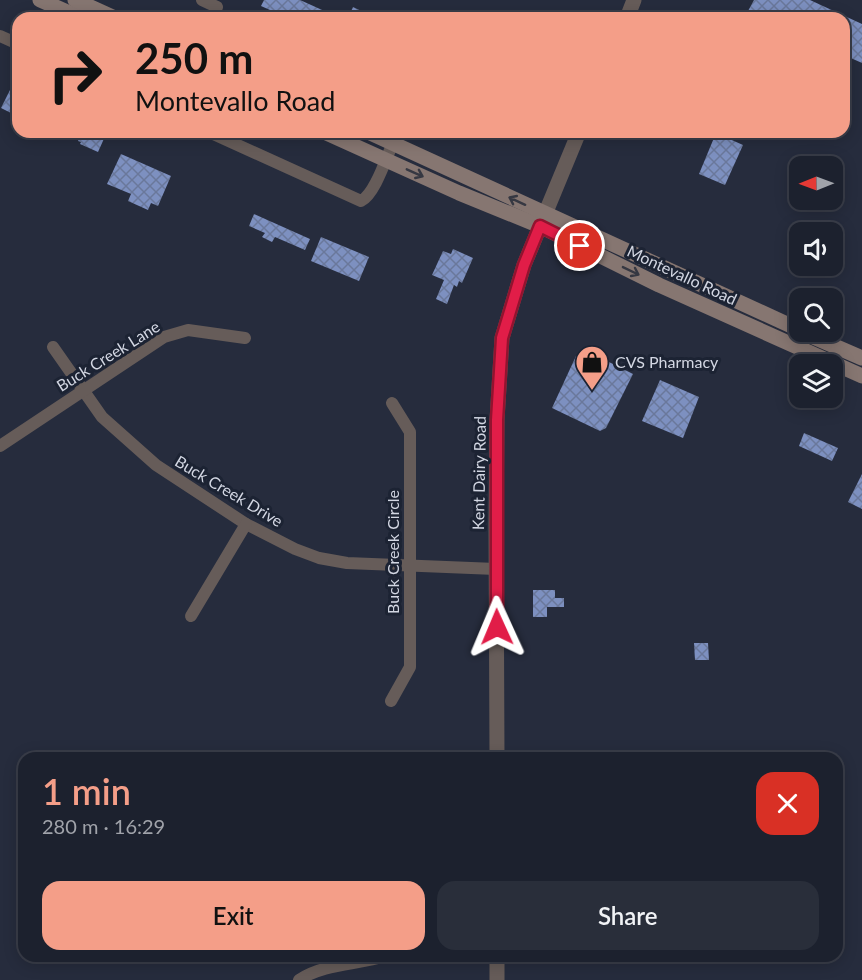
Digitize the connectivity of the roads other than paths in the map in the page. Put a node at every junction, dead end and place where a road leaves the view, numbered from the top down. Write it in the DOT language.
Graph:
graph roads {
  1 [pos="40,0"];
  2 [pos="75,0"];
  3 [pos="202,0"];
  4 [pos="67,12"];
  5 [pos="102,12"];
  6 [pos="215,12"];
  7 [pos="222,138"];
  8 [pos="337,138"];
  9 [pos="382,138"];
  10 [pos="577,138"];
  11 [pos="393,143"];
  12 [pos="385,160"];
  13 [pos="543,220"];
  14 [pos="789,326"];
  15 [pos="245,338"];
  16 [pos="826,342"];
  17 [pos="53,347"];
  18 [pos="862,358"];
  19 [pos="862,376"];
  20 [pos="82,391"];
  21 [pos="392,403"];
  22 [pos="0,446"];
  23 [pos="246,524"];
  24 [pos="410,566"];
  25 [pos="496,569"];
  26 [pos="191,616"];
  27 [pos="391,701"];
  28 [pos="497,752"];
  29 [pos="365,962"];
  30 [pos="497,962"];
  31 [pos="299,980"];
  32 [pos="496,980"];
  1 -- 4 [label="main road"];
  2 -- 5 [label="main road"];
  3 -- 6 [label="street"];
  7 -- 12 [label="street"];
  8 -- 12 [label="main road, Montevallo Road"];
  9 -- 11 [label="main road, Montevallo Road"];
  10 -- 13 [label="street, Kent Dairy Road"];
  11 -- 12 [label="street"];
  13 -- 11 [label="main road, Montevallo Road, one-way"];
  12 -- 13 [label="main road, Montevallo Road, one-way"];
  13 -- 14 [label="main road, Montevallo Road"];
  13 -- 19 [label="main road, Montevallo Road, one-way"];
  13 -- 25 [label="street, Kent Dairy Road"];
  15 -- 20 [label="street, Buck Creek Lane"];
  16 -- 18 [label="main road, Montevallo Road"];
  17 -- 20 [label="street, Buck Creek Drive"];
  20 -- 22 [label="street, Buck Creek Lane"];
  20 -- 23 [label="street, Buck Creek Drive"];
  21 -- 24 [label="street, Buck Creek Circle"];
  23 -- 24 [label="street, Buck Creek Drive"];
  23 -- 26 [label="street"];
  24 -- 25 [label="street, Buck Creek Drive"];
  24 -- 27 [label="street, Buck Creek Circle"];
  25 -- 28 [label="street, Kent Dairy Road"];
  29 -- 31 [label="street"];
  30 -- 32 [label="street"];
}
